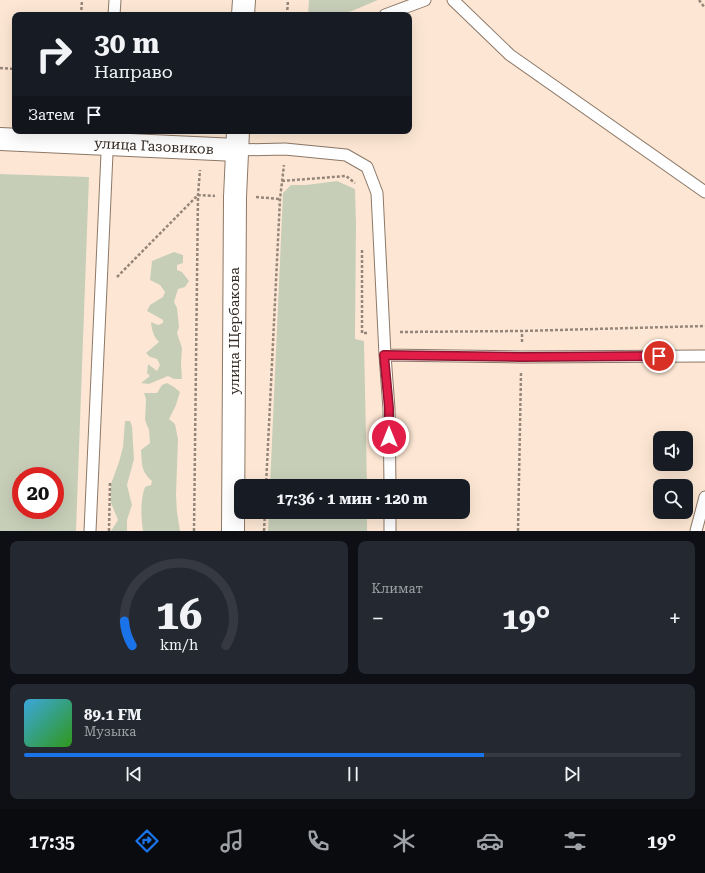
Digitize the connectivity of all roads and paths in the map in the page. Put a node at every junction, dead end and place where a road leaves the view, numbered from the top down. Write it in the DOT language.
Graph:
graph roads {
  1 [pos="82,0"];
  2 [pos="115,0"];
  3 [pos="244,0"];
  4 [pos="288,0"];
  5 [pos="425,0"];
  6 [pos="453,0"];
  7 [pos="699,0"];
  8 [pos="705,8"];
  9 [pos="81,12"];
  10 [pos="114,12"];
  11 [pos="243,12"];
  12 [pos="287,12"];
  13 [pos="393,12"];
  14 [pos="0,68"];
  15 [pos="12,69"];
  16 [pos="108,138"];
  17 [pos="0,139"];
  18 [pos="237,140"];
  19 [pos="202,148"];
  20 [pos="285,149"];
  21 [pos="282,181"];
  22 [pos="357,184"];
  23 [pos="705,192"];
  24 [pos="198,195"];
  25 [pos="235,196"];
  26 [pos="280,198"];
  27 [pos="362,249"];
  28 [pos="115,280"];
  29 [pos="705,326"];
  30 [pos="522,331"];
  31 [pos="383,332"];
  32 [pos="384,355"];
  33 [pos="705,356"];
  34 [pos="521,357"];
  35 [pos="110,476"];
  36 [pos="266,479"];
  37 [pos="390,479"];
  38 [pos="705,497"];
  39 [pos="264,519"];
  40 [pos="390,519"];
  41 [pos="90,531"];
  42 [pos="109,531"];
  43 [pos="194,531"];
  44 [pos="233,531"];
  45 [pos="264,531"];
  46 [pos="390,531"];
  47 [pos="518,531"];
  48 [pos="696,531"];
  1 -- 9 [label="path"];
  2 -- 10 [label="lane"];
  3 -- 11 [label="main road"];
  4 -- 12 [label="path"];
  5 -- 13 [label="lane"];
  6 -- 23 [label="lane"];
  7 -- 8 [label="path"];
  14 -- 15 [label="path"];
  16 -- 17 [label="main road, улица Газовиков"];
  16 -- 19 [label="main road, улица Газовиков"];
  16 -- 41 [label="lane"];
  18 -- 19 [label="main road, улица Газовиков"];
  18 -- 20 [label="lane"];
  18 -- 25 [label="main road, улица Щербакова"];
  19 -- 24 [label="path"];
  20 -- 21 [label="path"];
  20 -- 31 [label="lane"];
  21 -- 22 [label="path"];
  21 -- 26 [label="path"];
  24 -- 25 [label="path"];
  24 -- 28 [label="path"];
  24 -- 43 [label="path"];
  25 -- 26 [label="path"];
  25 -- 44 [label="main road, улица Щербакова"];
  26 -- 36 [label="path"];
  27 -- 31 [label="path"];
  29 -- 30 [label="path"];
  30 -- 31 [label="path"];
  30 -- 34 [label="path"];
  31 -- 32 [label="lane"];
  32 -- 34 [label="lane"];
  32 -- 37 [label="lane"];
  33 -- 34 [label="lane"];
  34 -- 47 [label="path"];
  35 -- 42 [label="path"];
  38 -- 48 [label="lane"];
  39 -- 45 [label="path"];
  40 -- 46 [label="lane"];
}
